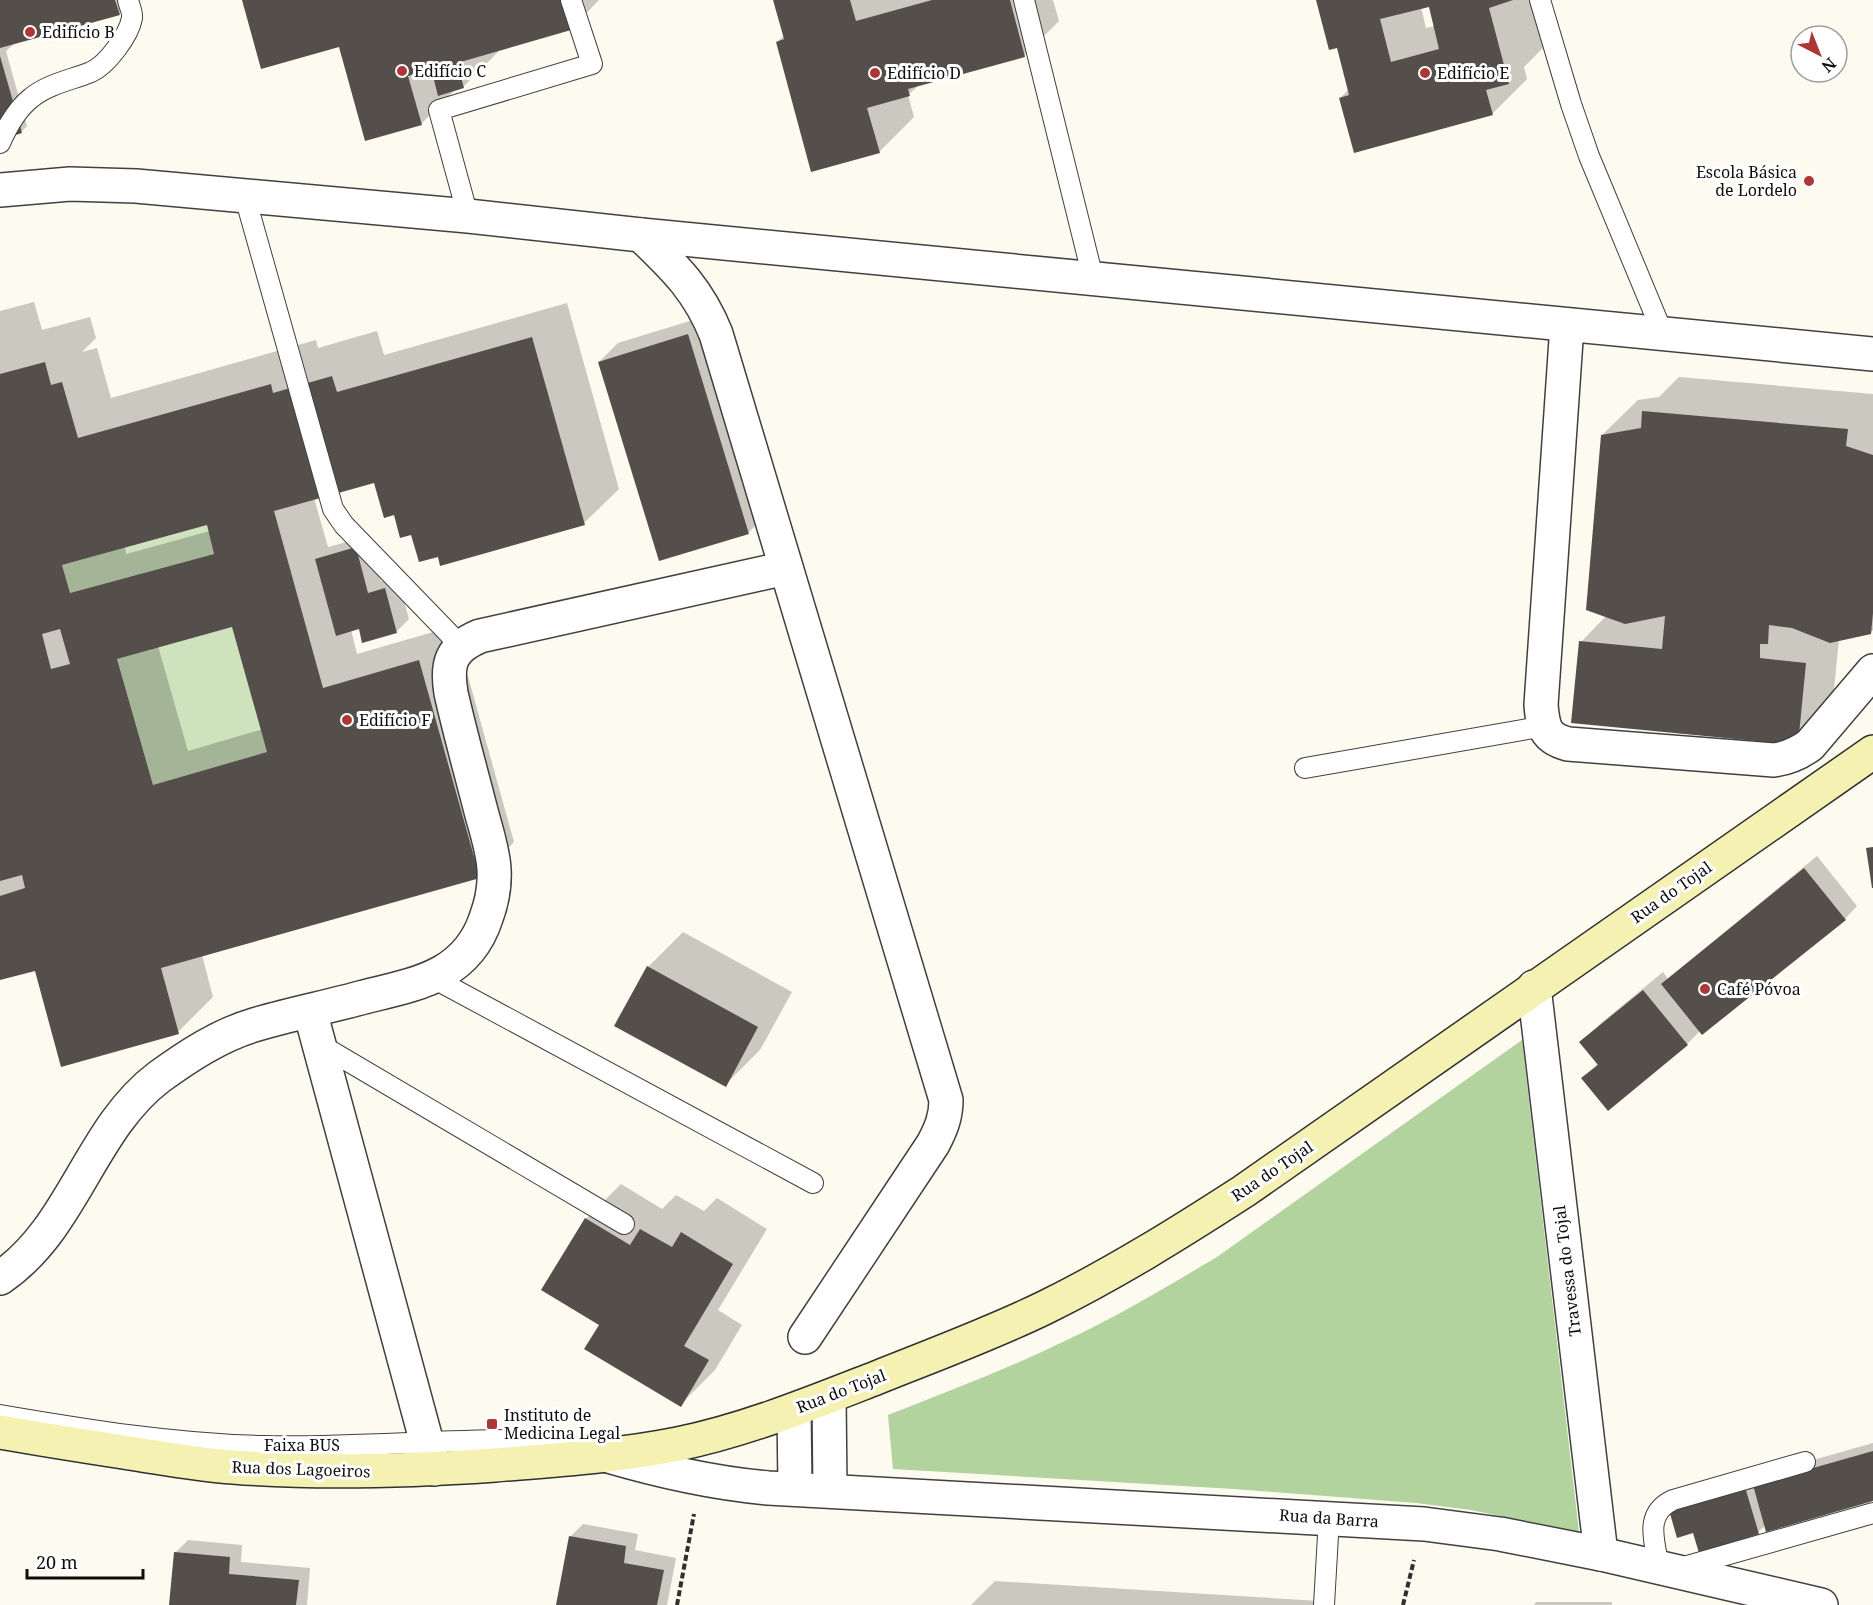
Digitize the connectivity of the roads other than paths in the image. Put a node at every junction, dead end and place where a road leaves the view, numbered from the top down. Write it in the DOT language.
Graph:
graph roads {
  1 [pos="128,0"];
  2 [pos="571,0"];
  3 [pos="1024,0"];
  4 [pos="1540,0"];
  5 [pos="0,143"];
  6 [pos="0,187"];
  7 [pos="245,197"];
  8 [pos="468,216"];
  9 [pos="641,234"];
  10 [pos="1093,278"];
  11 [pos="1567,325"];
  12 [pos="1663,334"];
  13 [pos="1873,354"];
  14 [pos="786,568"];
  15 [pos="460,646"];
  16 [pos="1873,671"];
  17 [pos="1545,726"];
  18 [pos="1873,752"];
  19 [pos="1305,768"];
  20 [pos="433,978"];
  21 [pos="1534,987"];
  22 [pos="310,1011"];
  23 [pos="320,1044"];
  24 [pos="813,1183"];
  25 [pos="624,1224"];
  26 [pos="0,1278"];
  27 [pos="806,1337"];
  28 [pos="829,1397"];
  29 [pos="794,1410"];
  30 [pos="0,1415"];
  31 [pos="0,1432"];
  32 [pos="605,1455"];
  33 [pos="430,1456"];
  34 [pos="1804,1462"];
  35 [pos="795,1489"];
  36 [pos="830,1490"];
  37 [pos="1873,1513"];
  38 [pos="1329,1518"];
  39 [pos="1601,1554"];
  40 [pos="1666,1569"];
  41 [pos="1324,1605"];
  42 [pos="1821,1605"];
  1 -- 5 [label="lane"];
  2 -- 8 [label="lane"];
  3 -- 10 [label="lane"];
  4 -- 12 [label="lane"];
  6 -- 7 [label="street"];
  7 -- 8 [label="street"];
  7 -- 15 [label="lane"];
  8 -- 9 [label="street"];
  9 -- 10 [label="street"];
  9 -- 14 [label="street"];
  10 -- 11 [label="street"];
  11 -- 12 [label="street"];
  11 -- 17 [label="street"];
  12 -- 13 [label="street"];
  14 -- 15 [label="street"];
  14 -- 27 [label="street"];
  15 -- 20 [label="street"];
  16 -- 17 [label="street"];
  17 -- 19 [label="lane"];
  18 -- 21 [label="main road, Rua do Tojal"];
  20 -- 22 [label="street"];
  20 -- 24 [label="lane"];
  21 -- 28 [label="main road, Rua do Tojal"];
  21 -- 39 [label="street, Travessa do Tojal"];
  22 -- 23 [label="street"];
  22 -- 26 [label="street"];
  23 -- 25 [label="lane"];
  23 -- 33 [label="street"];
  28 -- 29 [label="main road, Rua do Tojal"];
  28 -- 36 [label="street"];
  29 -- 32 [label="main road, Rua do Tojal"];
  29 -- 35 [label="street"];
  30 -- 33 [label="lane, Faixa BUS"];
  31 -- 33 [label="main road, Rua dos Lagoeiros"];
  32 -- 33 [label="main road, Rua dos Lagoeiros"];
  32 -- 35 [label="street, Rua da Barra"];
  34 -- 40 [label="lane"];
  35 -- 36 [label="street, Rua da Barra"];
  36 -- 38 [label="street, Rua da Barra"];
  37 -- 40 [label="lane"];
  38 -- 39 [label="street, Rua da Barra"];
  38 -- 41 [label="lane"];
  39 -- 40 [label="street, Rua da Barra"];
  40 -- 42 [label="street, Rua da Barra"];
}
